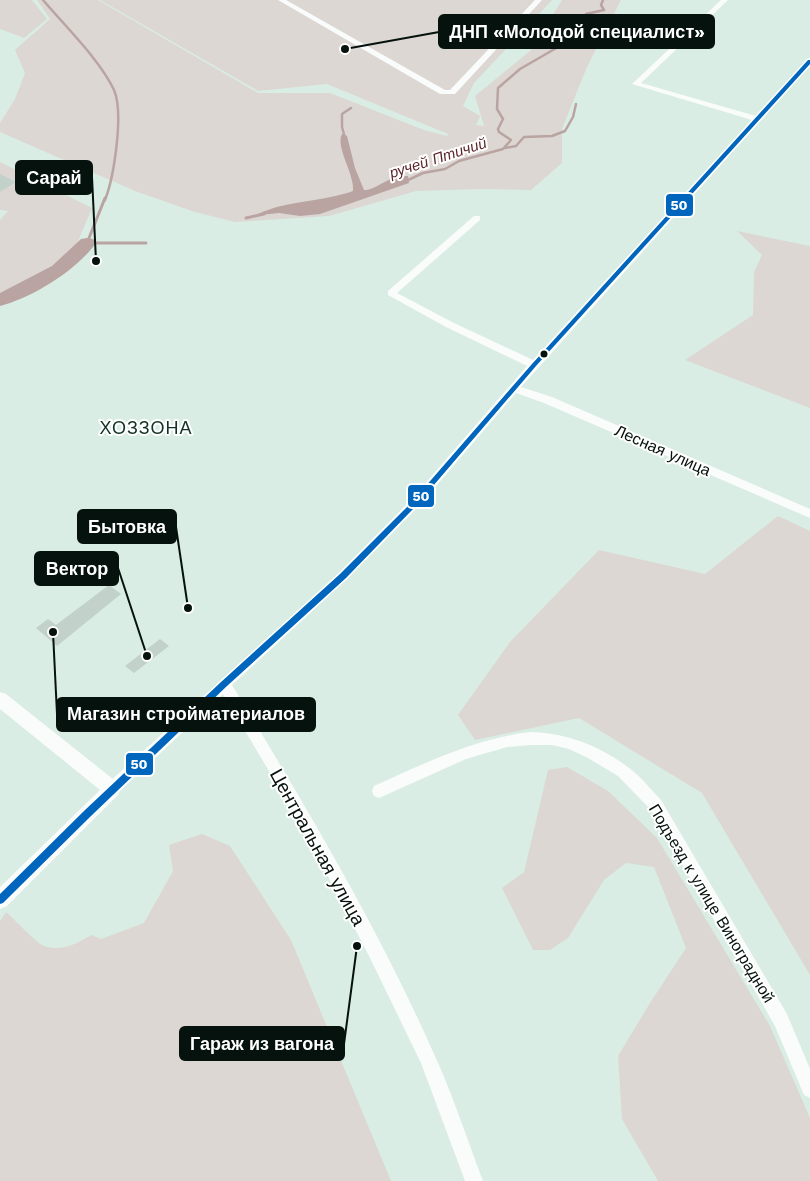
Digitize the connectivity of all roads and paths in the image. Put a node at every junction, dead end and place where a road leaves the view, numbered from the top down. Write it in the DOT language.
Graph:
graph roads {
  1 [pos="281,0"];
  2 [pos="540,0"];
  3 [pos="725,0"];
  4 [pos="810,61"];
  5 [pos="759,119"];
  6 [pos="477,218"];
  7 [pos="534,365"];
  8 [pos="514,388"];
  9 [pos="810,514"];
  10 [pos="224,684"];
  11 [pos="0,699"];
  12 [pos="112,789"];
  13 [pos="379,791"];
  14 [pos="0,900"];
  15 [pos="810,1089"];
  16 [pos="474,1181"];
  1 -- 2 [label="street"];
  3 -- 5 [label="street"];
  4 -- 5 [label="street"];
  5 -- 7 [label="street"];
  6 -- 7 [label="street"];
  7 -- 8 [label="street"];
  8 -- 9 [label="street, Лесная улица"];
  8 -- 10 [label="street"];
  10 -- 12 [label="street"];
  10 -- 16 [label="street, Центральная улица"];
  11 -- 12 [label="street"];
  12 -- 14 [label="street"];
  13 -- 15 [label="street, Подъезд к улице Виноградной"];
}
